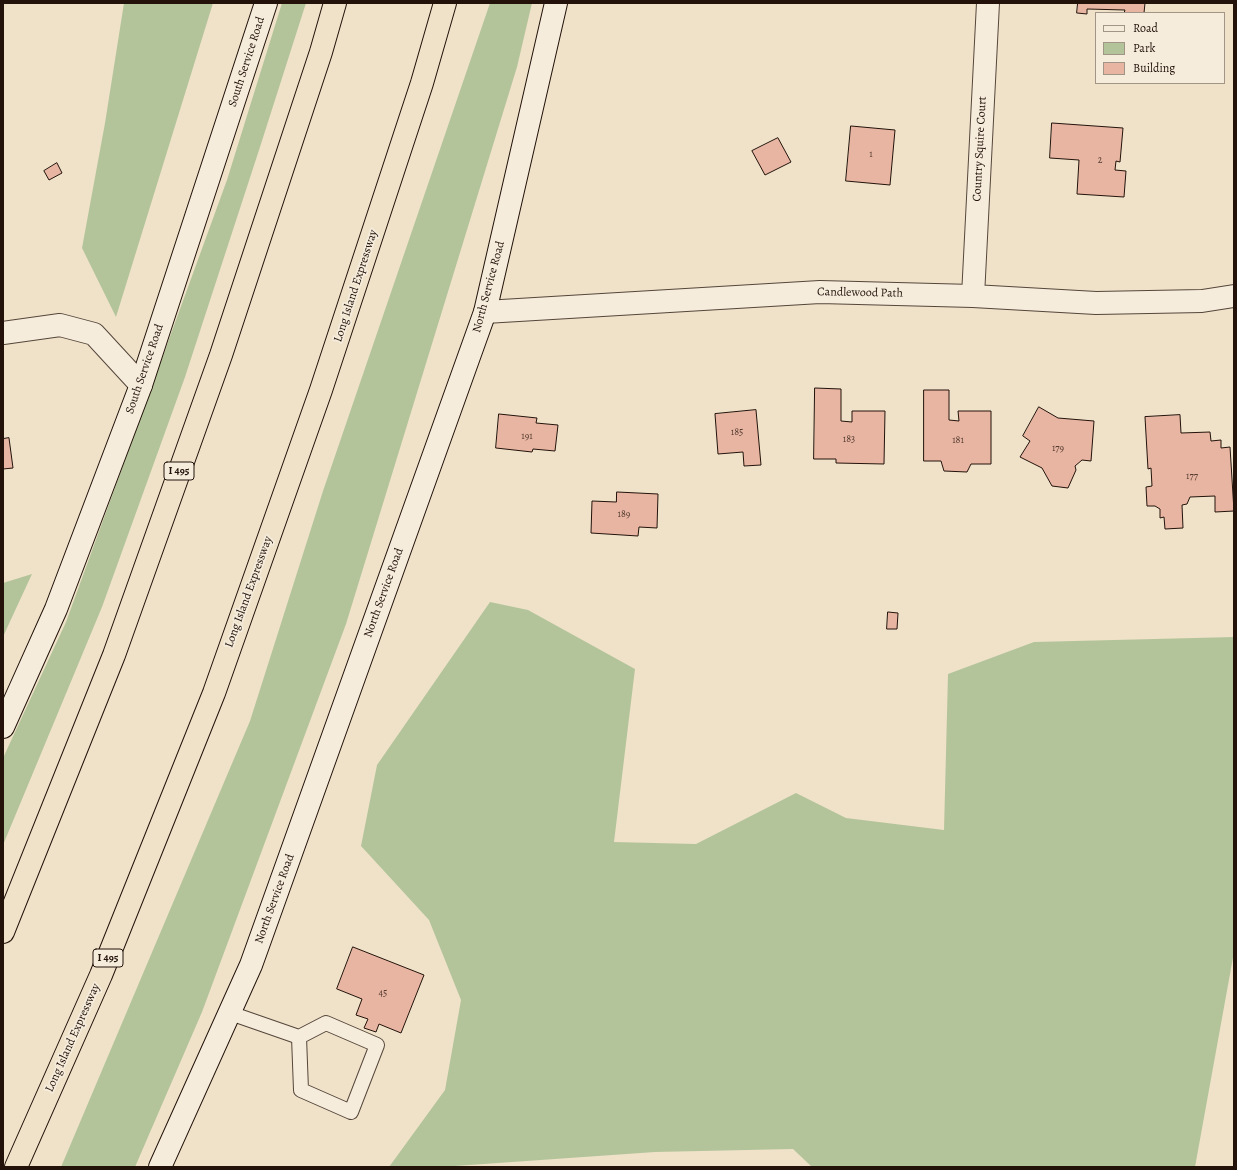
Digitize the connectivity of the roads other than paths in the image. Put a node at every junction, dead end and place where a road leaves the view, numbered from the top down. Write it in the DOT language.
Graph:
graph roads {
  1 [pos="266,3"];
  2 [pos="335,3"];
  3 [pos="445,3"];
  4 [pos="556,3"];
  5 [pos="988,3"];
  6 [pos="972,296"];
  7 [pos="1234,296"];
  8 [pos="485,312"];
  9 [pos="3,333"];
  10 [pos="141,385"];
  11 [pos="3,727"];
  12 [pos="3,932"];
  13 [pos="230,1013"];
  14 [pos="298,1037"];
  15 [pos="16,1167"];
  16 [pos="160,1167"];
  1 -- 10 [label="main road, South Service Road"];
  2 -- 12 [label="highway, I 495"];
  3 -- 15 [label="highway, Long Island Expressway / I 495"];
  4 -- 8 [label="main road, North Service Road"];
  5 -- 6 [label="main road, Country Squire Court"];
  6 -- 7 [label="main road, Candlewood Path"];
  6 -- 8 [label="main road, Candlewood Path"];
  8 -- 13 [label="main road, North Service Road"];
  9 -- 10 [label="main road"];
  10 -- 11 [label="main road, South Service Road"];
  13 -- 14 [label="lane"];
  13 -- 16 [label="main road, North Service Road"];
  14 -- 14 [label="lane"];
}
